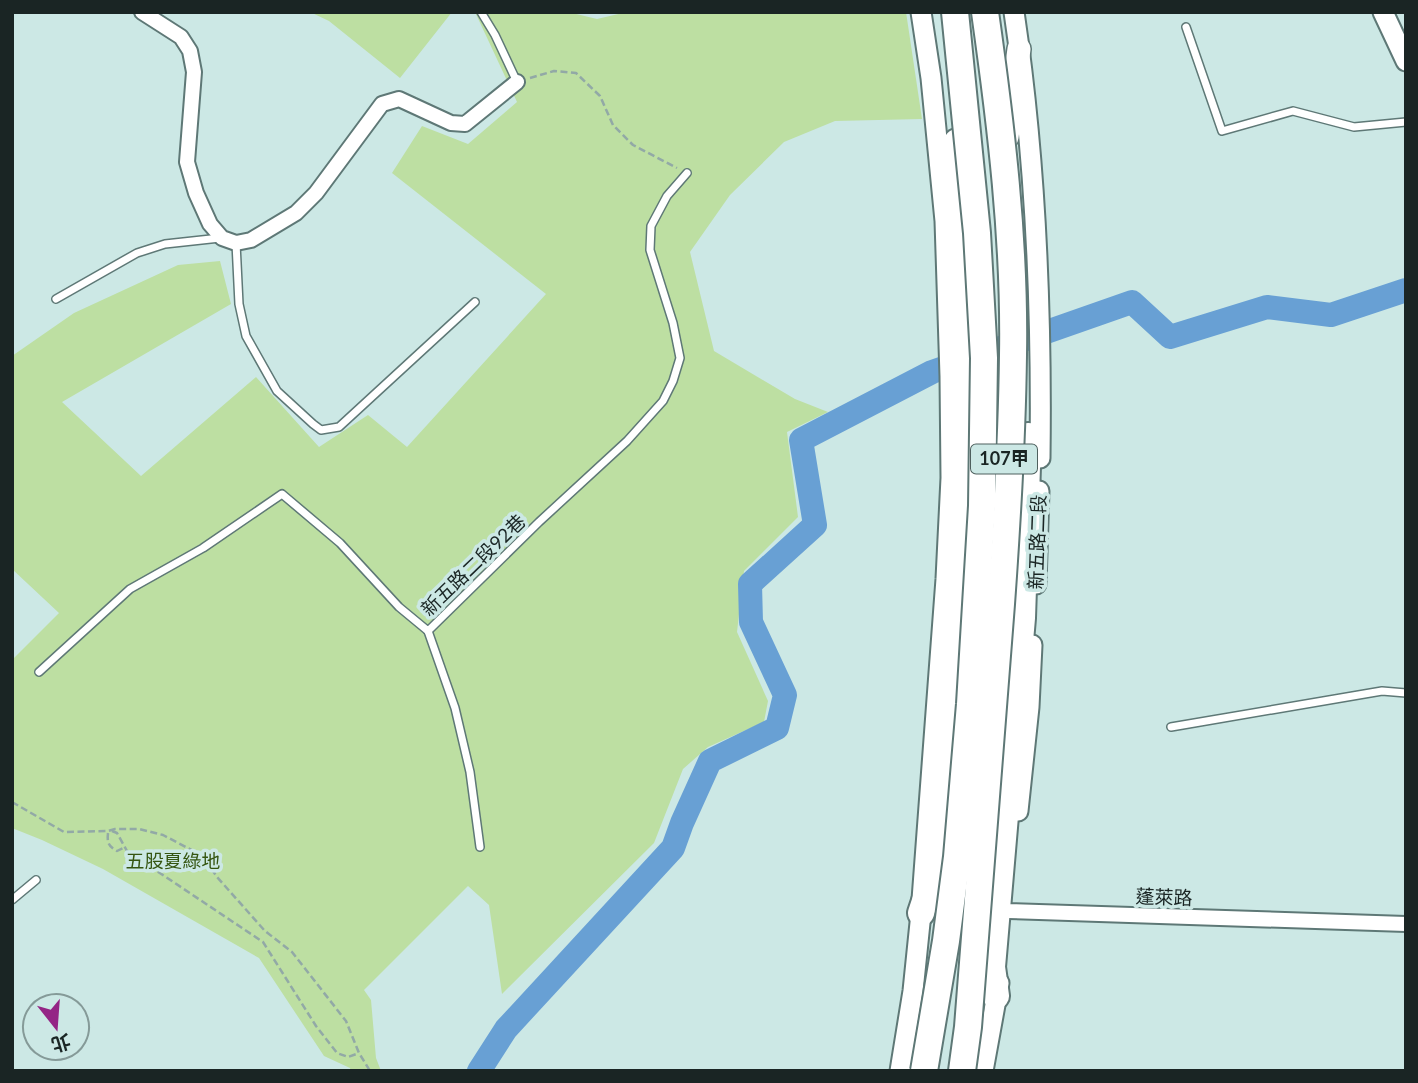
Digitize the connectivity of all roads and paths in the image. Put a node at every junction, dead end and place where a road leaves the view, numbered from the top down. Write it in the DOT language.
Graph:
graph roads {
  1 [pos="142,12"];
  2 [pos="481,12"];
  3 [pos="921,12"];
  4 [pos="953,12"];
  5 [pos="962,12"];
  6 [pos="978,12"];
  7 [pos="985,12"];
  8 [pos="990,12"];
  9 [pos="1014,12"];
  10 [pos="1383,12"];
  11 [pos="1186,27"];
  12 [pos="1019,49"];
  13 [pos="1406,61"];
  14 [pos="517,82"];
  15 [pos="1406,122"];
  16 [pos="687,173"];
  17 [pos="998,206"];
  18 [pos="229,241"];
  19 [pos="56,299"];
  20 [pos="475,302"];
  21 [pos="428,631"];
  22 [pos="39,671"];
  23 [pos="1406,693"];
  24 [pos="1171,727"];
  25 [pos="12,802"];
  26 [pos="110,831"];
  27 [pos="125,847"];
  28 [pos="480,847"];
  29 [pos="36,880"];
  30 [pos="12,900"];
  31 [pos="984,908"];
  32 [pos="921,913"];
  33 [pos="1406,924"];
  34 [pos="996,996"];
  35 [pos="949,1026"];
  36 [pos="359,1053"];
  37 [pos="370,1071"];
  38 [pos="900,1071"];
  39 [pos="924,1071"];
  40 [pos="935,1071"];
  41 [pos="951,1071"];
  42 [pos="962,1071"];
  43 [pos="983,1071"];
  1 -- 18 [label="street"];
  2 -- 14 [label="lane"];
  3 -- 32 [label="main road, 107甲"];
  4 -- 32 [label="highway, bridge"];
  4 -- 39 [label="highway, bridge"];
  5 -- 31 [label="main road, 新五路二段 / 107甲"];
  6 -- 17 [label="main road, 新五路二段 / 107甲"];
  7 -- 42 [label="highway, bridge"];
  8 -- 31 [label="highway"];
  9 -- 12 [label="main road, 新五路二段 / 107甲"];
  10 -- 13 [label="main road"];
  11 -- 15 [label="lane"];
  12 -- 17 [label="main road"];
  12 -- 31 [label="main road, 新五路二段 / 107甲"];
  14 -- 16 [label="path"];
  14 -- 18 [label="street"];
  16 -- 21 [label="lane, 新五路二段92巷"];
  17 -- 31 [label="main road, 新五路二段 / 107甲"];
  18 -- 19 [label="lane"];
  18 -- 20 [label="lane"];
  21 -- 22 [label="lane, 新五路二段92巷"];
  21 -- 28 [label="lane"];
  23 -- 24 [label="lane"];
  25 -- 26 [label="path"];
  26 -- 27 [label="path"];
  26 -- 27 [label="path"];
  26 -- 36 [label="path"];
  27 -- 36 [label="path"];
  29 -- 30 [label="lane"];
  31 -- 32 [label="street, 蓬萊路"];
  31 -- 33 [label="street, 蓬萊路"];
  31 -- 34 [label="highway"];
  31 -- 35 [label="main road, 新五路二段 / 107甲"];
  32 -- 38 [label="main road, 107甲"];
  34 -- 43 [label="main road"];
  35 -- 40 [label="main road, 新五路二段 / 107甲"];
  35 -- 41 [label="main road, 新五路二段 / 107甲"];
  36 -- 37 [label="path"];
}
